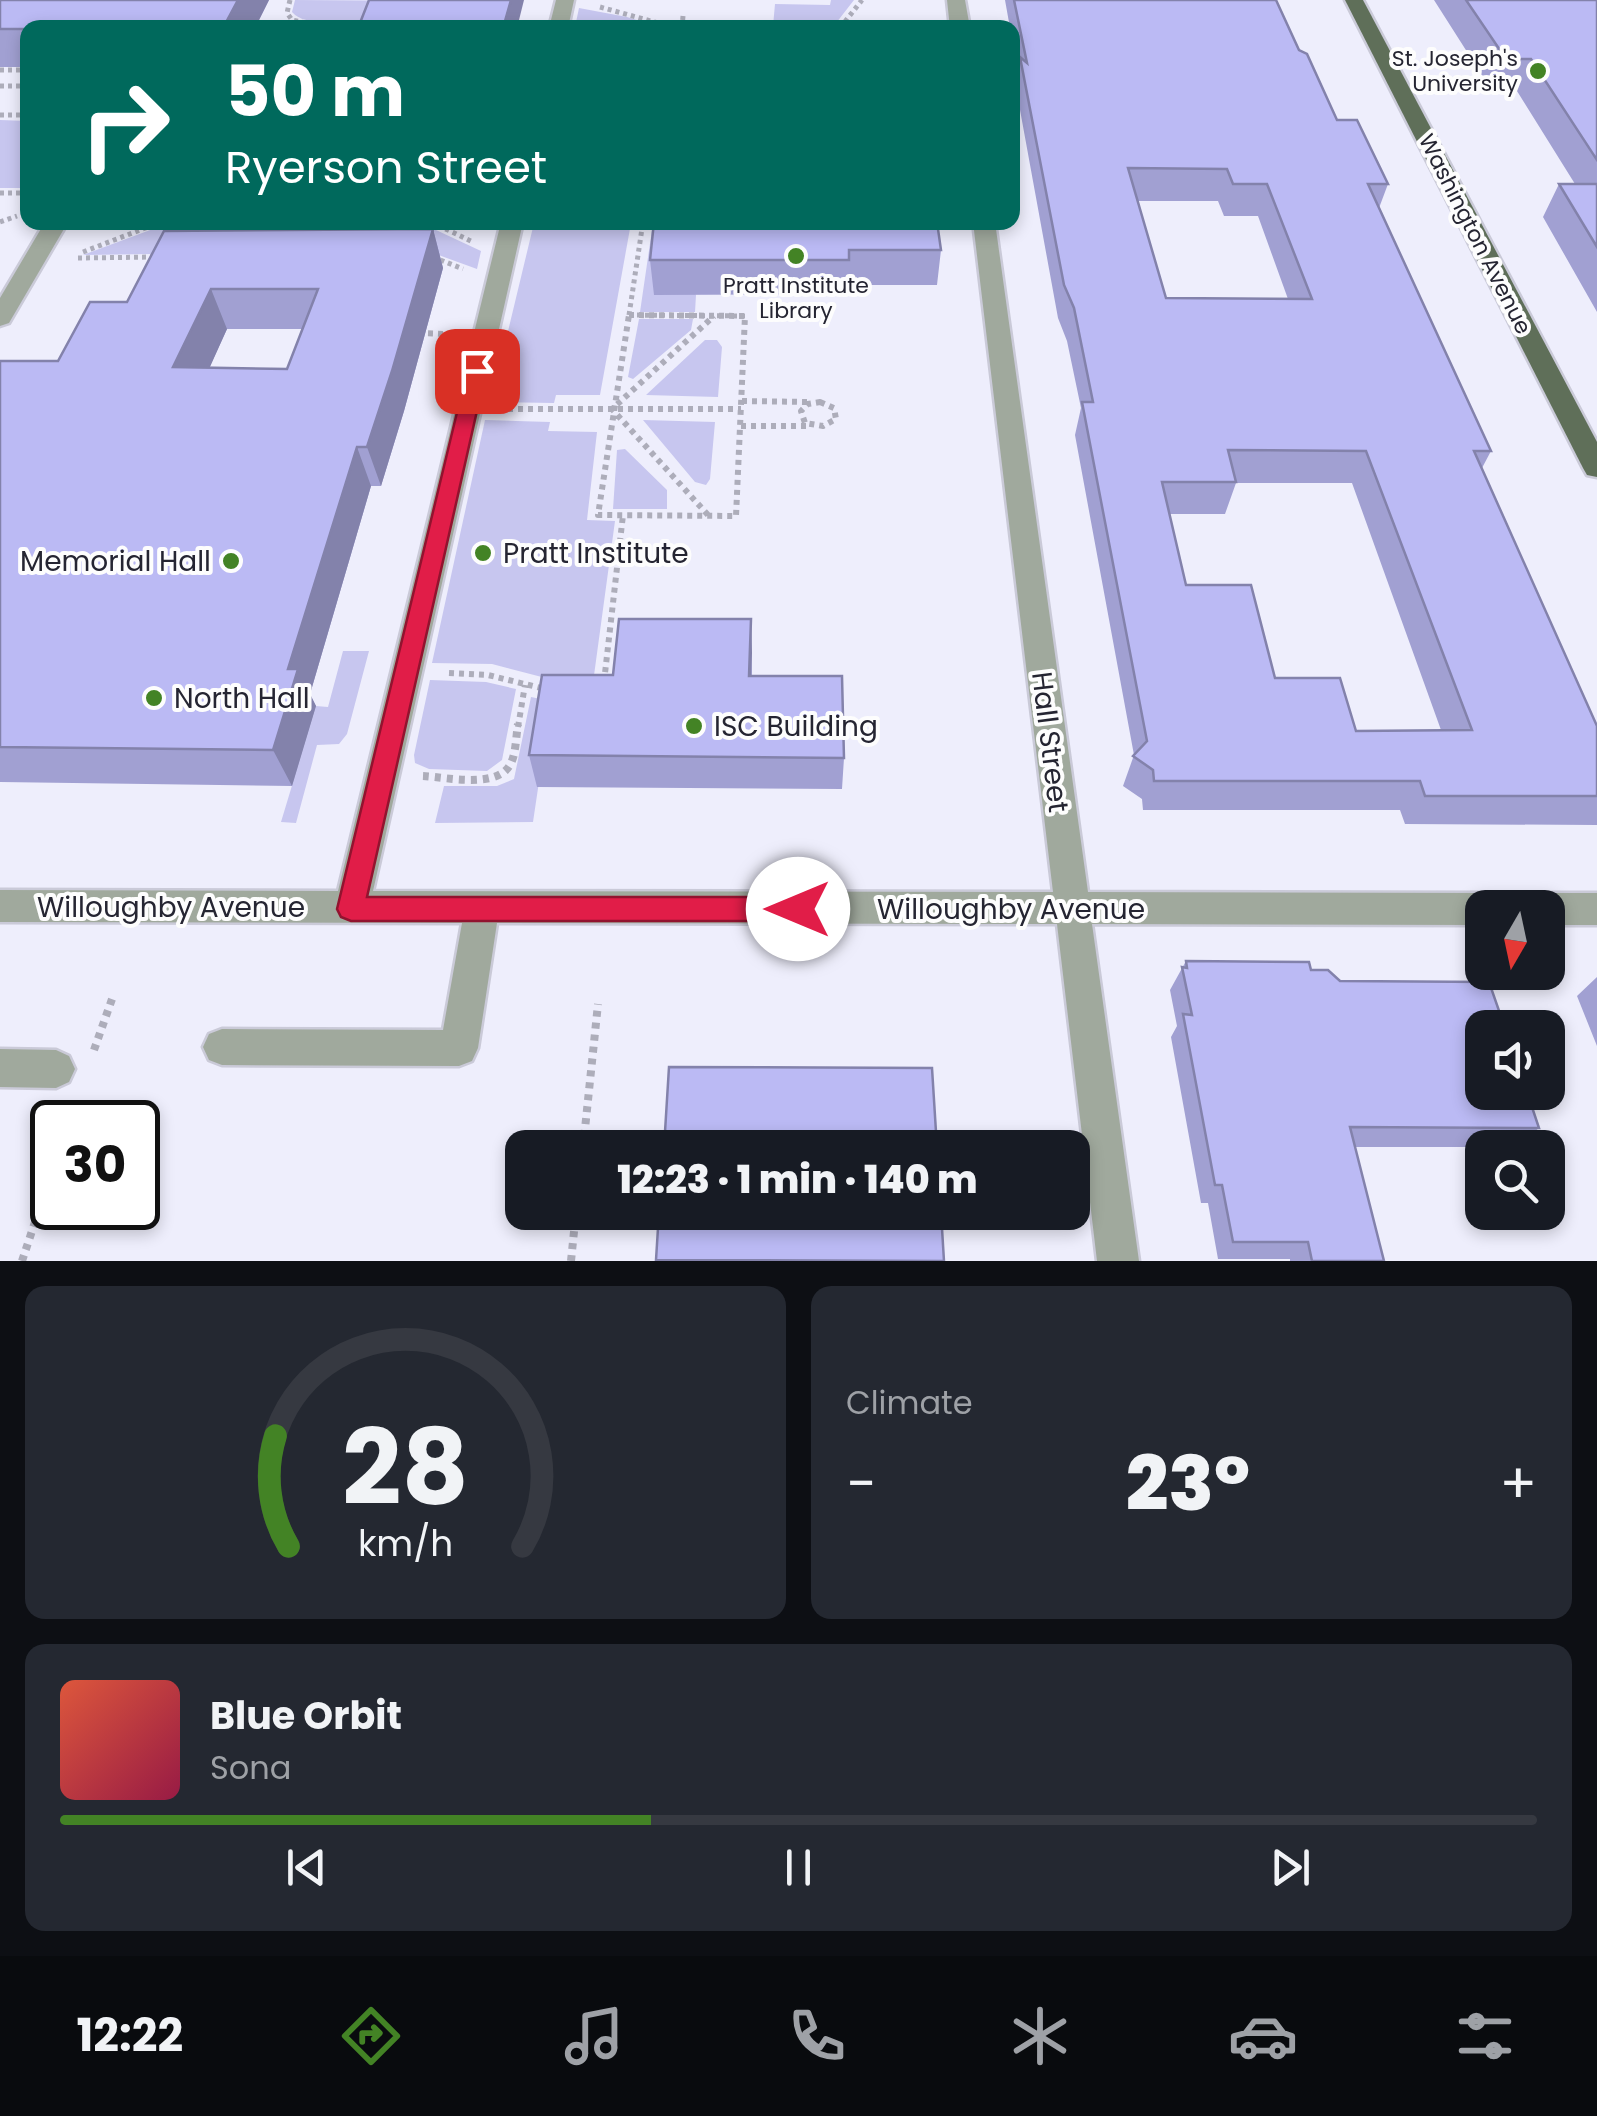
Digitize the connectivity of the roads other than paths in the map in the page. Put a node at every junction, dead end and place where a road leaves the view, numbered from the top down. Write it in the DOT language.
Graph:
graph roads {
  1 [pos="1354,0"];
  2 [pos="52,230"];
  3 [pos="510,230"];
  4 [pos="985,230"];
  5 [pos="0,318"];
  6 [pos="1597,468"];
  7 [pos="0,906"];
  8 [pos="351,909"];
  9 [pos="482,909"];
  10 [pos="1072,909"];
  11 [pos="1465,909"];
  12 [pos="1565,909"];
  13 [pos="1597,909"];
  14 [pos="222,1047"];
  15 [pos="0,1068"];
  16 [pos="56,1069"];
  17 [pos="1118,1261"];
  1 -- 6 [label="main road, Washington Avenue"];
  2 -- 5 [label="street"];
  3 -- 8 [label="street"];
  4 -- 10 [label="street, Hall Street"];
  7 -- 8 [label="street, Willoughby Avenue"];
  8 -- 9 [label="street, Willoughby Avenue"];
  9 -- 10 [label="street, Willoughby Avenue"];
  9 -- 14 [label="street"];
  10 -- 11 [label="street, Willoughby Avenue"];
  10 -- 17 [label="street, Hall Street"];
  12 -- 13 [label="street"];
  15 -- 16 [label="street"];
}
